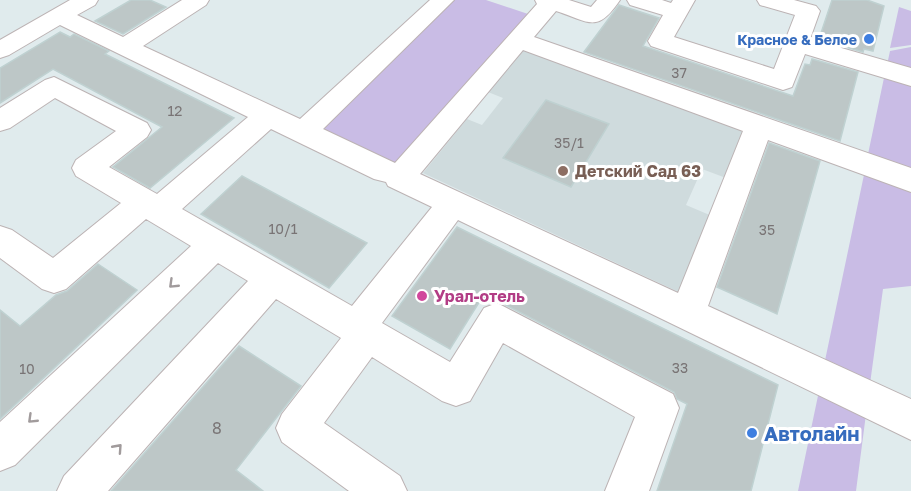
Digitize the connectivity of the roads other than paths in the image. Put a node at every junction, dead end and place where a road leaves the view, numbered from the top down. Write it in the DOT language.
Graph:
graph roads {
  1 [pos="87,0"];
  2 [pos="198,0"];
  3 [pos="405,0"];
  4 [pos="609,0"];
  5 [pos="638,0"];
  6 [pos="768,0"];
  7 [pos="548,1"];
  8 [pos="438,5"];
  9 [pos="681,6"];
  10 [pos="59,16"];
  11 [pos="518,40"];
  12 [pos="797,43"];
  13 [pos="125,47"];
  14 [pos="0,50"];
  15 [pos="911,77"];
  16 [pos="268,116"];
  17 [pos="0,121"];
  18 [pos="759,126"];
  19 [pos="303,132"];
  20 [pos="385,171"];
  21 [pos="911,180"];
  22 [pos="453,203"];
  23 [pos="151,206"];
  24 [pos="0,240"];
  25 [pos="215,244"];
  26 [pos="273,278"];
  27 [pos="687,315"];
  28 [pos="362,331"];
  29 [pos="911,420"];
  30 [pos="0,450"];
  31 [pos="79,491"];
  32 [pos="385,491"];
  33 [pos="627,491"];
  1 -- 10 [label="street"];
  2 -- 13 [label="street"];
  3 -- 8 [label="street"];
  4 -- 7 [label="street"];
  5 -- 9 [label="street"];
  6 -- 12 [label="street"];
  7 -- 11 [label="street"];
  8 -- 19 [label="street"];
  9 -- 12 [label="street"];
  10 -- 13 [label="street"];
  10 -- 14 [label="street"];
  11 -- 18 [label="street"];
  11 -- 22 [label="street"];
  12 -- 15 [label="street"];
  13 -- 16 [label="street"];
  16 -- 19 [label="street"];
  16 -- 23 [label="street"];
  17 -- 23 [label="street"];
  18 -- 21 [label="street"];
  18 -- 27 [label="street"];
  19 -- 20 [label="street"];
  22 -- 27 [label="street"];
  22 -- 28 [label="street"];
  23 -- 24 [label="street"];
  23 -- 25 [label="street"];
  25 -- 26 [label="street"];
  25 -- 30 [label="street, one-way"];
  26 -- 28 [label="street"];
  31 -- 26 [label="street, one-way"];
  27 -- 29 [label="street"];
  28 -- 32 [label="street"];
  28 -- 33 [label="street"];
}
